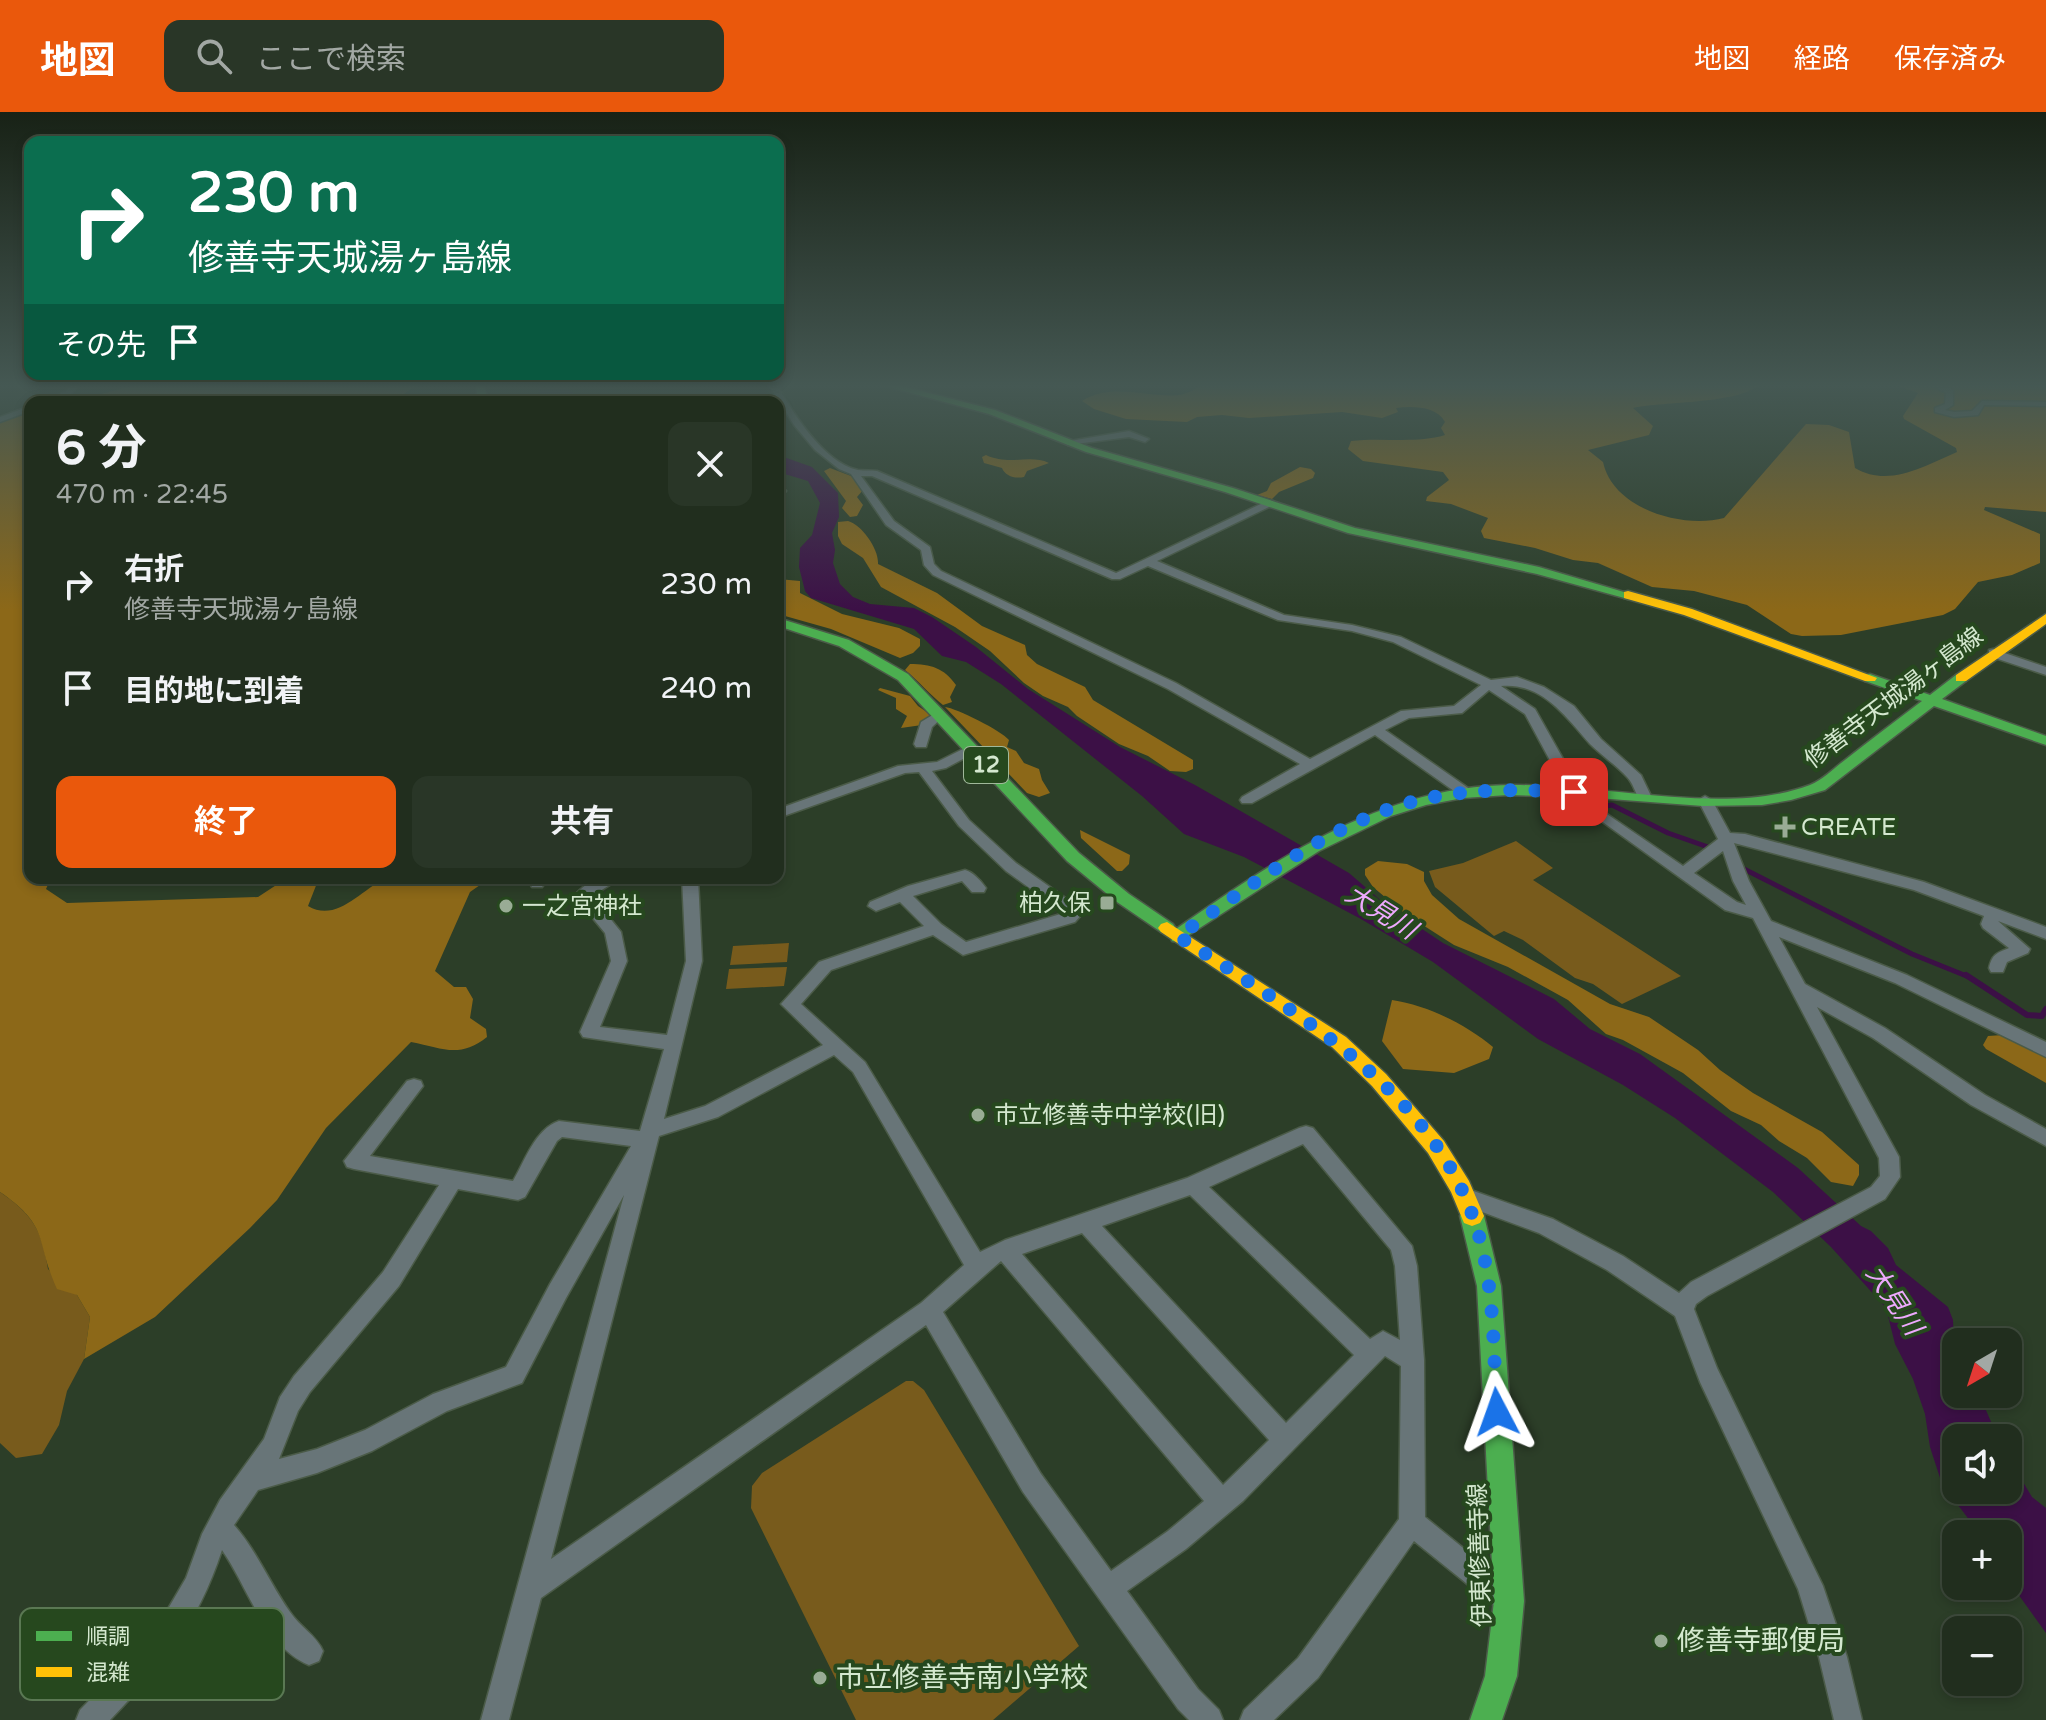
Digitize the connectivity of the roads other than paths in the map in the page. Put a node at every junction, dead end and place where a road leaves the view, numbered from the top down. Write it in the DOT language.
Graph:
graph roads {
  1 [pos="838,460"];
  2 [pos="1128,460"];
  3 [pos="855,473"];
  4 [pos="1270,503"];
  5 [pos="1149,562"];
  6 [pos="2046,618"];
  7 [pos="784,623"];
  8 [pos="1993,653"];
  9 [pos="2046,671"];
  10 [pos="1489,684"];
  11 [pos="1931,699"];
  12 [pos="939,715"];
  13 [pos="1376,730"];
  14 [pos="2046,741"];
  15 [pos="921,744"];
  16 [pos="971,749"];
  17 [pos="1310,764"];
  18 [pos="923,768"];
  19 [pos="1466,793"];
  20 [pos="1644,796"];
  21 [pos="1579,797"];
  22 [pos="1247,800"];
  23 [pos="1705,800"];
  24 [pos="784,812"];
  25 [pos="1560,816"];
  26 [pos="1726,839"];
  27 [pos="1685,872"];
  28 [pos="598,884"];
  29 [pos="690,884"];
  30 [pos="978,888"];
  31 [pos="904,896"];
  32 [pos="876,906"];
  33 [pos="1994,912"];
  34 [pos="1762,920"];
  35 [pos="935,928"];
  36 [pos="2046,933"];
  37 [pos="1178,936"];
  38 [pos="1997,968"];
  39 [pos="1798,988"];
  40 [pos="673,1043"];
  41 [pos="836,1046"];
  42 [pos="2046,1050"];
  43 [pos="414,1086"];
  44 [pos="648,1135"];
  45 [pos="2046,1138"];
  46 [pos="453,1180"];
  47 [pos="1193,1185"];
  48 [pos="1465,1196"];
  49 [pos="1087,1224"];
  50 [pos="1005,1250"];
  51 [pos="977,1267"];
  52 [pos="1683,1309"];
  53 [pos="929,1310"];
  54 [pos="1370,1355"];
  55 [pos="1413,1360"];
  56 [pos="1285,1440"];
  57 [pos="252,1479"];
  58 [pos="1222,1502"];
  59 [pos="1412,1523"];
  60 [pos="219,1528"];
  61 [pos="1109,1588"];
  62 [pos="529,1590"];
  63 [pos="1509,1601"];
  64 [pos="184,1608"];
  65 [pos="274,1608"];
  66 [pos="284,1624"];
  67 [pos="309,1651"];
  68 [pos="109,1700"];
  69 [pos="1186,1710"];
  70 [pos="90,1720"];
  71 [pos="495,1720"];
  72 [pos="1209,1720"];
  73 [pos="1254,1720"];
  74 [pos="1486,1720"];
  75 [pos="1848,1720"];
  1 -- 3 [label="street"];
  2 -- 4 [label="main road"];
  3 -- 5 [label="street"];
  3 -- 17 [label="street"];
  4 -- 5 [label="street"];
  4 -- 11 [label="main road"];
  5 -- 10 [label="street"];
  6 -- 8 [label="main road, 修善寺天城湯ヶ島線"];
  7 -- 12 [label="main road, 伊東修善寺線 / 12"];
  8 -- 9 [label="street"];
  8 -- 11 [label="main road, 修善寺天城湯ヶ島線"];
  10 -- 13 [label="street"];
  10 -- 20 [label="street"];
  10 -- 21 [label="street"];
  11 -- 14 [label="main road"];
  11 -- 23 [label="main road, 修善寺天城湯ヶ島線"];
  12 -- 15 [label="street"];
  12 -- 16 [label="main road, 伊東修善寺線 / 12"];
  13 -- 17 [label="street"];
  13 -- 19 [label="street"];
  16 -- 18 [label="street"];
  16 -- 37 [label="main road, 伊東修善寺線 / 12"];
  17 -- 22 [label="street"];
  18 -- 24 [label="street"];
  18 -- 35 [label="street"];
  19 -- 21 [label="main road, 修善寺天城湯ヶ島線"];
  19 -- 37 [label="main road, 修善寺天城湯ヶ島線"];
  20 -- 21 [label="main road, 修善寺天城湯ヶ島線"];
  20 -- 23 [label="main road, 修善寺天城湯ヶ島線"];
  21 -- 25 [label="street"];
  21 -- 27 [label="street"];
  23 -- 26 [label="street"];
  26 -- 27 [label="street"];
  26 -- 33 [label="street"];
  26 -- 34 [label="street"];
  27 -- 34 [label="street"];
  28 -- 40 [label="street"];
  29 -- 40 [label="street"];
  30 -- 31 [label="street"];
  31 -- 32 [label="street"];
  31 -- 35 [label="street"];
  33 -- 36 [label="street"];
  33 -- 38 [label="street"];
  34 -- 39 [label="street"];
  34 -- 42 [label="street"];
  35 -- 41 [label="street"];
  37 -- 48 [label="main road, 伊東修善寺線 / 12"];
  39 -- 45 [label="street"];
  39 -- 52 [label="street"];
  40 -- 44 [label="street"];
  41 -- 44 [label="street"];
  41 -- 51 [label="street"];
  43 -- 46 [label="street"];
  44 -- 46 [label="street"];
  44 -- 57 [label="street"];
  44 -- 62 [label="street"];
  46 -- 57 [label="street"];
  47 -- 49 [label="street"];
  47 -- 54 [label="street"];
  47 -- 55 [label="street"];
  48 -- 52 [label="street"];
  48 -- 63 [label="main road, 伊東修善寺線 / 12"];
  49 -- 50 [label="street"];
  49 -- 56 [label="street"];
  50 -- 51 [label="street"];
  50 -- 58 [label="street"];
  51 -- 53 [label="street"];
  52 -- 75 [label="street"];
  53 -- 61 [label="street"];
  53 -- 62 [label="street"];
  54 -- 55 [label="street"];
  54 -- 56 [label="street"];
  55 -- 59 [label="street"];
  56 -- 58 [label="street"];
  57 -- 60 [label="street"];
  58 -- 61 [label="street"];
  59 -- 63 [label="street"];
  59 -- 73 [label="street"];
  60 -- 64 [label="street"];
  60 -- 65 [label="street"];
  61 -- 69 [label="street"];
  62 -- 71 [label="street"];
  63 -- 74 [label="main road, 伊東修善寺線 / 12"];
  66 -- 67 [label="street"];
  68 -- 70 [label="street"];
  69 -- 72 [label="street"];
}
